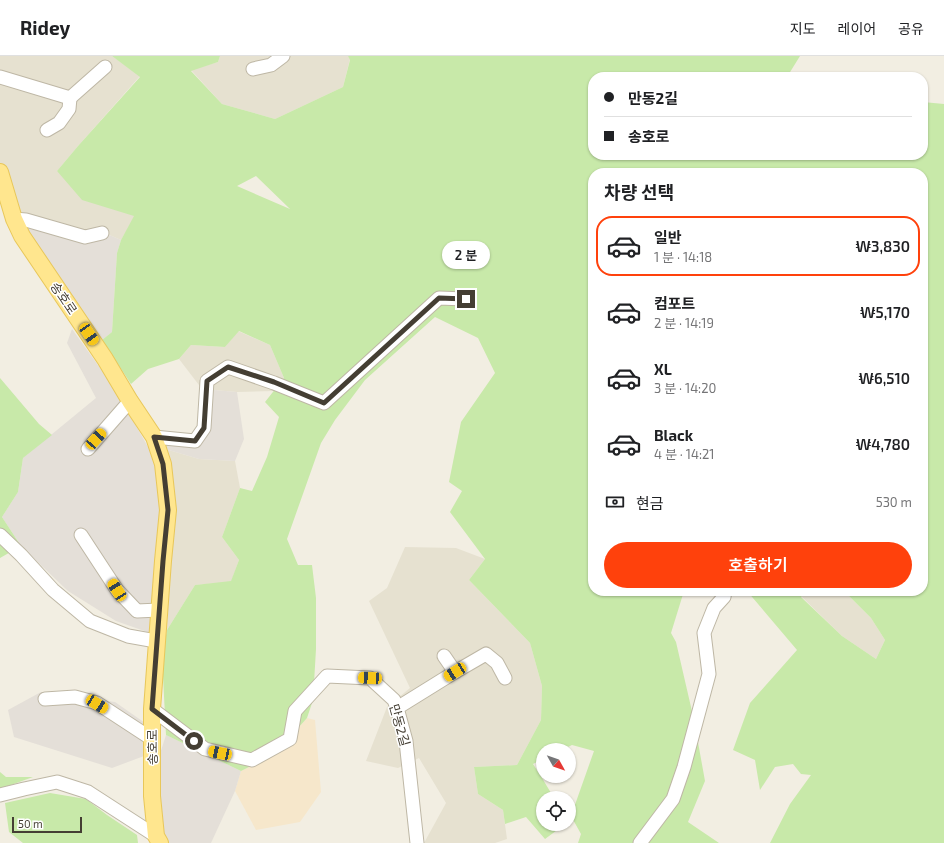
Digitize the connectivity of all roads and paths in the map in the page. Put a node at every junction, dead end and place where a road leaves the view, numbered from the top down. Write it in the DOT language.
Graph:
graph roads {
  1 [pos="283,56"];
  2 [pos="105,67"];
  3 [pos="253,69"];
  4 [pos="0,77"];
  5 [pos="70,98"];
  6 [pos="47,130"];
  7 [pos="0,172"];
  8 [pos="14,219"];
  9 [pos="102,233"];
  10 [pos="466,299"];
  11 [pos="130,401"];
  12 [pos="154,437"];
  13 [pos="88,449"];
  14 [pos="0,535"];
  15 [pos="81,535"];
  16 [pos="724,596"];
  17 [pos="159,610"];
  18 [pos="156,641"];
  19 [pos="444,656"];
  20 [pos="455,672"];
  21 [pos="505,678"];
  22 [pos="45,699"];
  23 [pos="397,708"];
  24 [pos="152,709"];
  25 [pos="152,739"];
  26 [pos="0,795"];
  27 [pos="158,840"];
  28 [pos="417,843"];
  29 [pos="640,843"];
  1 -- 3 [label="street"];
  2 -- 5 [label="street"];
  4 -- 5 [label="street"];
  5 -- 6 [label="street"];
  7 -- 8 [label="main road, 송호로"];
  8 -- 9 [label="street"];
  8 -- 11 [label="main road, 송호로"];
  10 -- 12 [label="street"];
  11 -- 12 [label="main road, 송호로"];
  11 -- 13 [label="street"];
  12 -- 17 [label="main road, 송호로"];
  14 -- 18 [label="street"];
  15 -- 17 [label="street"];
  16 -- 29 [label="street"];
  17 -- 18 [label="main road, 송호로"];
  18 -- 24 [label="main road, 송호로"];
  19 -- 20 [label="street"];
  20 -- 21 [label="street"];
  20 -- 23 [label="street"];
  22 -- 25 [label="street"];
  23 -- 24 [label="street, 만동2길"];
  23 -- 28 [label="street, 만동2길"];
  24 -- 25 [label="main road, 송호로"];
  25 -- 27 [label="main road, 송호로"];
  26 -- 27 [label="street"];
}
